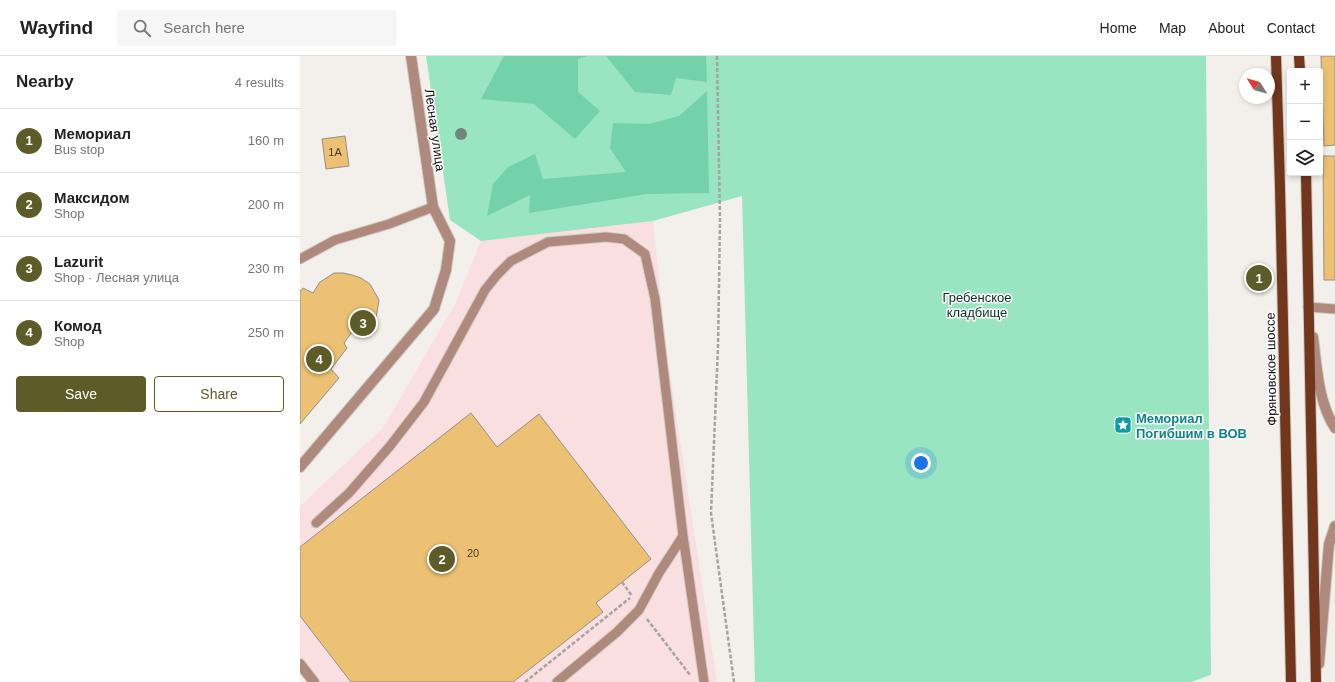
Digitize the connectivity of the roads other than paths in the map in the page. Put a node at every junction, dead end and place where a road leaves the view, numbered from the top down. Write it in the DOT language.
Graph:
graph roads {
  1 [pos="411,56"];
  2 [pos="1276,56"];
  3 [pos="1299,56"];
  4 [pos="1300,68"];
  5 [pos="1306,176"];
  6 [pos="433,208"];
  7 [pos="300,259"];
  8 [pos="1308,307"];
  9 [pos="1335,309"];
  10 [pos="1335,428"];
  11 [pos="300,467"];
  12 [pos="316,523"];
  13 [pos="1335,526"];
  14 [pos="683,536"];
  15 [pos="300,664"];
  16 [pos="314,682"];
  17 [pos="557,682"];
  18 [pos="704,682"];
  19 [pos="1291,682"];
  20 [pos="1317,682"];
  1 -- 6 [label="street, Лесная улица"];
  2 -- 19 [label="main road, Фряновское шоссе"];
  3 -- 4 [label="main road"];
  5 -- 8 [label="main road"];
  6 -- 7 [label="lane"];
  6 -- 11 [label="street, Лесная улица"];
  8 -- 9 [label="lane"];
  8 -- 10 [label="street"];
  8 -- 20 [label="main road"];
  12 -- 14 [label="lane"];
  13 -- 20 [label="street"];
  14 -- 17 [label="lane"];
  14 -- 18 [label="lane"];
  15 -- 16 [label="street"];
}
